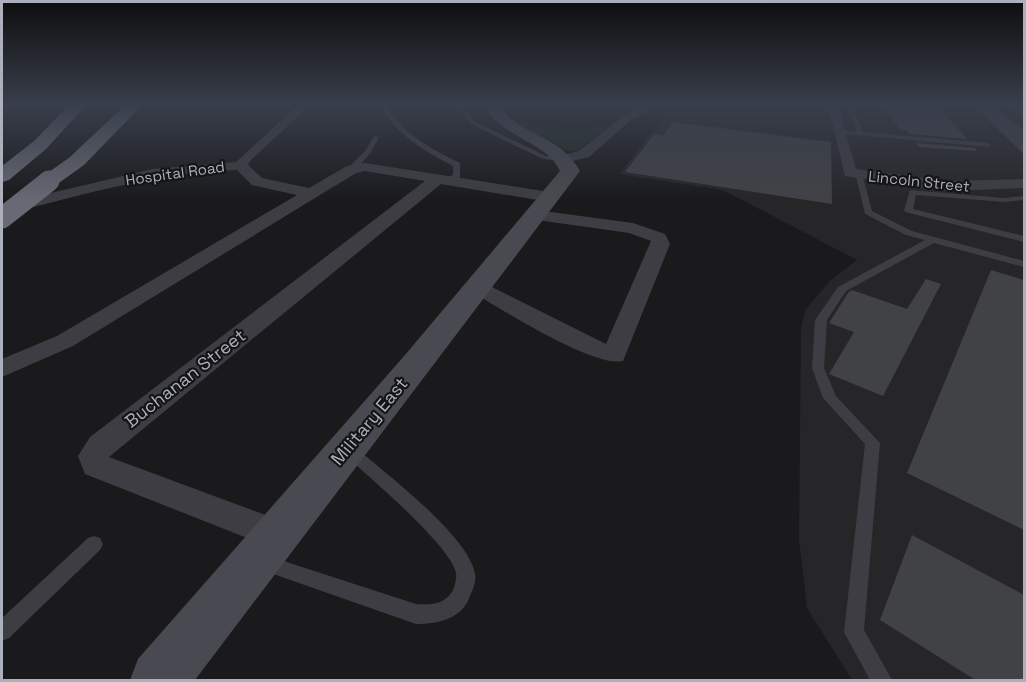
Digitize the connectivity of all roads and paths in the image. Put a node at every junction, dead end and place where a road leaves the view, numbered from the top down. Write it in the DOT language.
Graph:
graph roads {
  1 [pos="48,137"];
  2 [pos="89,137"];
  3 [pos="102,137"];
  4 [pos="271,137"];
  5 [pos="376,137"];
  6 [pos="407,137"];
  7 [pos="502,137"];
  8 [pos="531,137"];
  9 [pos="605,137"];
  10 [pos="839,137"];
  11 [pos="894,137"];
  12 [pos="988,145"];
  13 [pos="564,159"];
  14 [pos="240,165"];
  15 [pos="352,169"];
  16 [pos="854,174"];
  17 [pos="2,176"];
  18 [pos="444,180"];
  19 [pos="49,181"];
  20 [pos="1024,184"];
  21 [pos="309,193"];
  22 [pos="1024,198"];
  23 [pos="542,207"];
  24 [pos="2,210"];
  25 [pos="2,218"];
  26 [pos="934,239"];
  27 [pos="1024,239"];
  28 [pos="1024,264"];
  29 [pos="479,288"];
  30 [pos="2,369"];
  31 [pos="347,448"];
  32 [pos="94,544"];
  33 [pos="265,547"];
  34 [pos="6,621"];
  35 [pos="159,681"];
  36 [pos="882,681"];
  1 -- 17 [label="highway"];
  2 -- 19 [label="highway"];
  3 -- 19 [label="highway"];
  4 -- 14 [label="street"];
  5 -- 15 [label="lane"];
  6 -- 18 [label="lane"];
  7 -- 13 [label="lane"];
  8 -- 13 [label="main road"];
  9 -- 13 [label="street"];
  10 -- 16 [label="street"];
  11 -- 12 [label="lane"];
  13 -- 23 [label="main road, Military East"];
  14 -- 21 [label="street, Hospital Road"];
  14 -- 24 [label="street, Hospital Road"];
  15 -- 18 [label="street"];
  15 -- 21 [label="street"];
  16 -- 20 [label="street, Lincoln Street"];
  16 -- 26 [label="lane"];
  18 -- 23 [label="street"];
  18 -- 33 [label="street, Buchanan Street"];
  19 -- 25 [label="highway, bridge"];
  21 -- 30 [label="street"];
  22 -- 27 [label="lane"];
  23 -- 29 [label="main road, Military East"];
  23 -- 29 [label="street"];
  26 -- 28 [label="lane"];
  26 -- 36 [label="lane"];
  29 -- 31 [label="main road, Military East"];
  31 -- 33 [label="main road, Military East"];
  31 -- 33 [label="lane"];
  32 -- 34 [label="lane"];
  33 -- 35 [label="main road, Military East"];
}
